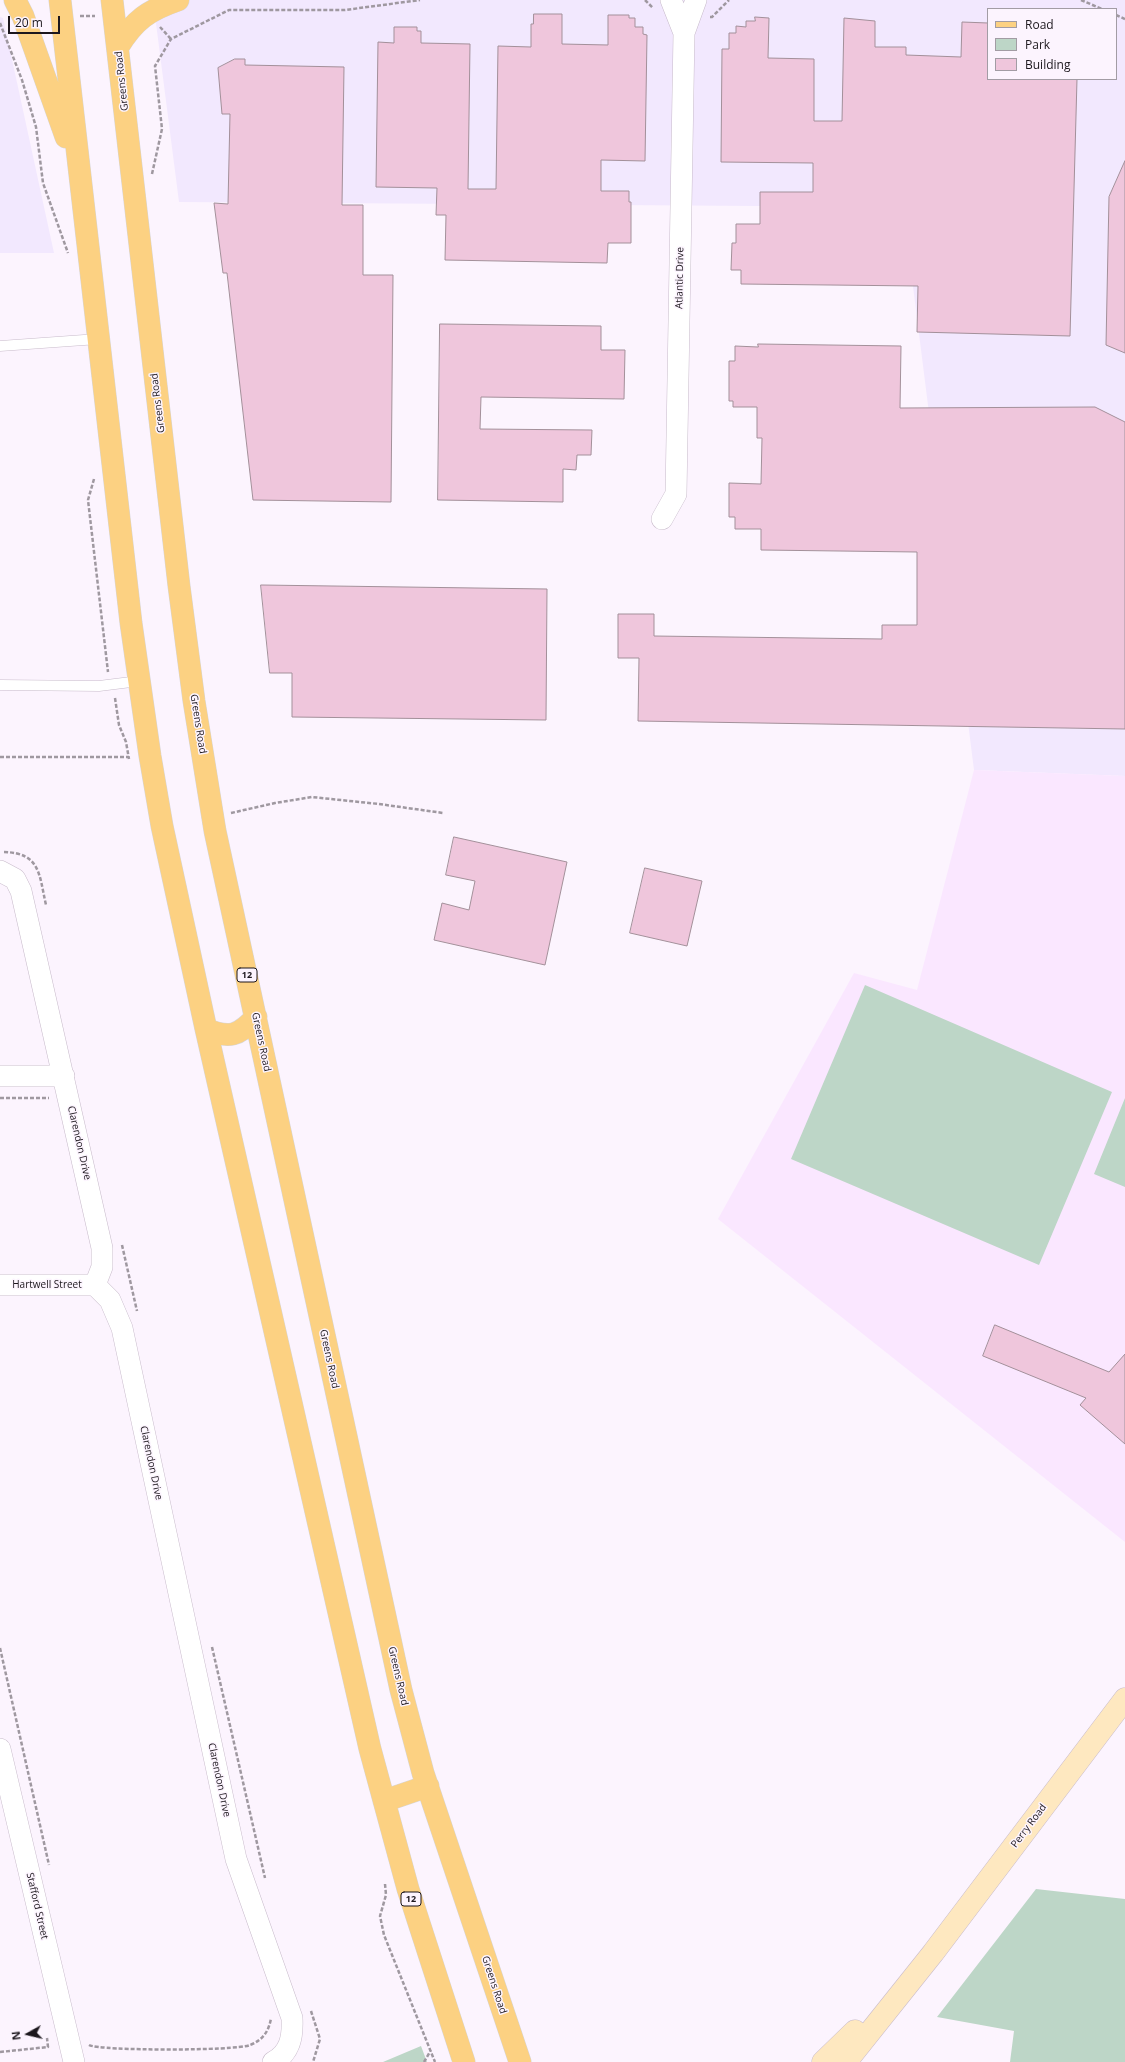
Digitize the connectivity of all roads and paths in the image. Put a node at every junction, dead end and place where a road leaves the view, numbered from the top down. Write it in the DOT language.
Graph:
graph roads {
  1 [pos="15,0"];
  2 [pos="60,0"];
  3 [pos="112,0"];
  4 [pos="178,0"];
  5 [pos="420,0"];
  6 [pos="671,0"];
  7 [pos="696,0"];
  8 [pos="1081,0"];
  9 [pos="1100,8"];
  10 [pos="684,34"];
  11 [pos="118,47"];
  12 [pos="79,172"];
  13 [pos="152,178"];
  14 [pos="98,339"];
  15 [pos="0,346"];
  16 [pos="662,519"];
  17 [pos="139,681"];
  18 [pos="0,685"];
  19 [pos="0,757"];
  20 [pos="128,757"];
  21 [pos="230,808"];
  22 [pos="230,813"];
  23 [pos="442,813"];
  24 [pos="231,819"];
  25 [pos="0,871"];
  26 [pos="256,1017"];
  27 [pos="206,1029"];
  28 [pos="0,1076"];
  29 [pos="54,1076"];
  30 [pos="0,1098"];
  31 [pos="0,1285"];
  32 [pos="95,1285"];
  33 [pos="0,1648"];
  34 [pos="1125,1699"];
  35 [pos="0,1749"];
  36 [pos="428,1786"];
  37 [pos="384,1801"];
  38 [pos="50,1870"];
  39 [pos="933,1953"];
  40 [pos="271,2015"];
  41 [pos="47,2033"];
  42 [pos="88,2039"];
  43 [pos="431,2050"];
  44 [pos="0,2052"];
  45 [pos="74,2062"];
  46 [pos="273,2062"];
  47 [pos="424,2062"];
  48 [pos="464,2062"];
  49 [pos="520,2062"];
  50 [pos="823,2062"];
  51 [pos="846,2062"];
  1 -- 12 [label="main road"];
  2 -- 12 [label="main road, 12"];
  3 -- 11 [label="main road, Greens Road / 12"];
  4 -- 11 [label="main road"];
  5 -- 13 [label="path"];
  6 -- 10 [label="street, Atlantic Drive"];
  7 -- 10 [label="street, Atlantic Drive"];
  8 -- 9 [label="path"];
  10 -- 16 [label="street, Atlantic Drive"];
  11 -- 26 [label="main road, Greens Road / 12"];
  12 -- 14 [label="main road, 12"];
  14 -- 15 [label="lane"];
  14 -- 17 [label="main road, 12"];
  17 -- 18 [label="lane"];
  17 -- 27 [label="main road, 12"];
  19 -- 20 [label="path"];
  21 -- 22 [label="path"];
  22 -- 23 [label="path"];
  22 -- 24 [label="path"];
  25 -- 29 [label="street, Clarendon Drive"];
  26 -- 27 [label="main road"];
  26 -- 36 [label="main road, Greens Road / 12"];
  27 -- 37 [label="main road, 12"];
  28 -- 29 [label="street"];
  29 -- 30 [label="path"];
  29 -- 32 [label="street, Clarendon Drive"];
  31 -- 32 [label="street, Hartwell Street"];
  32 -- 46 [label="street, Clarendon Drive"];
  33 -- 38 [label="path"];
  34 -- 39 [label="main road, Perry Road"];
  35 -- 45 [label="street, Stafford Street"];
  36 -- 37 [label="main road"];
  36 -- 49 [label="main road, Greens Road / 12"];
  37 -- 48 [label="main road, 12"];
  39 -- 50 [label="main road, Perry Road"];
  39 -- 51 [label="main road, Perry Road"];
  40 -- 42 [label="path"];
  41 -- 44 [label="path"];
  43 -- 47 [label="path"];
}
